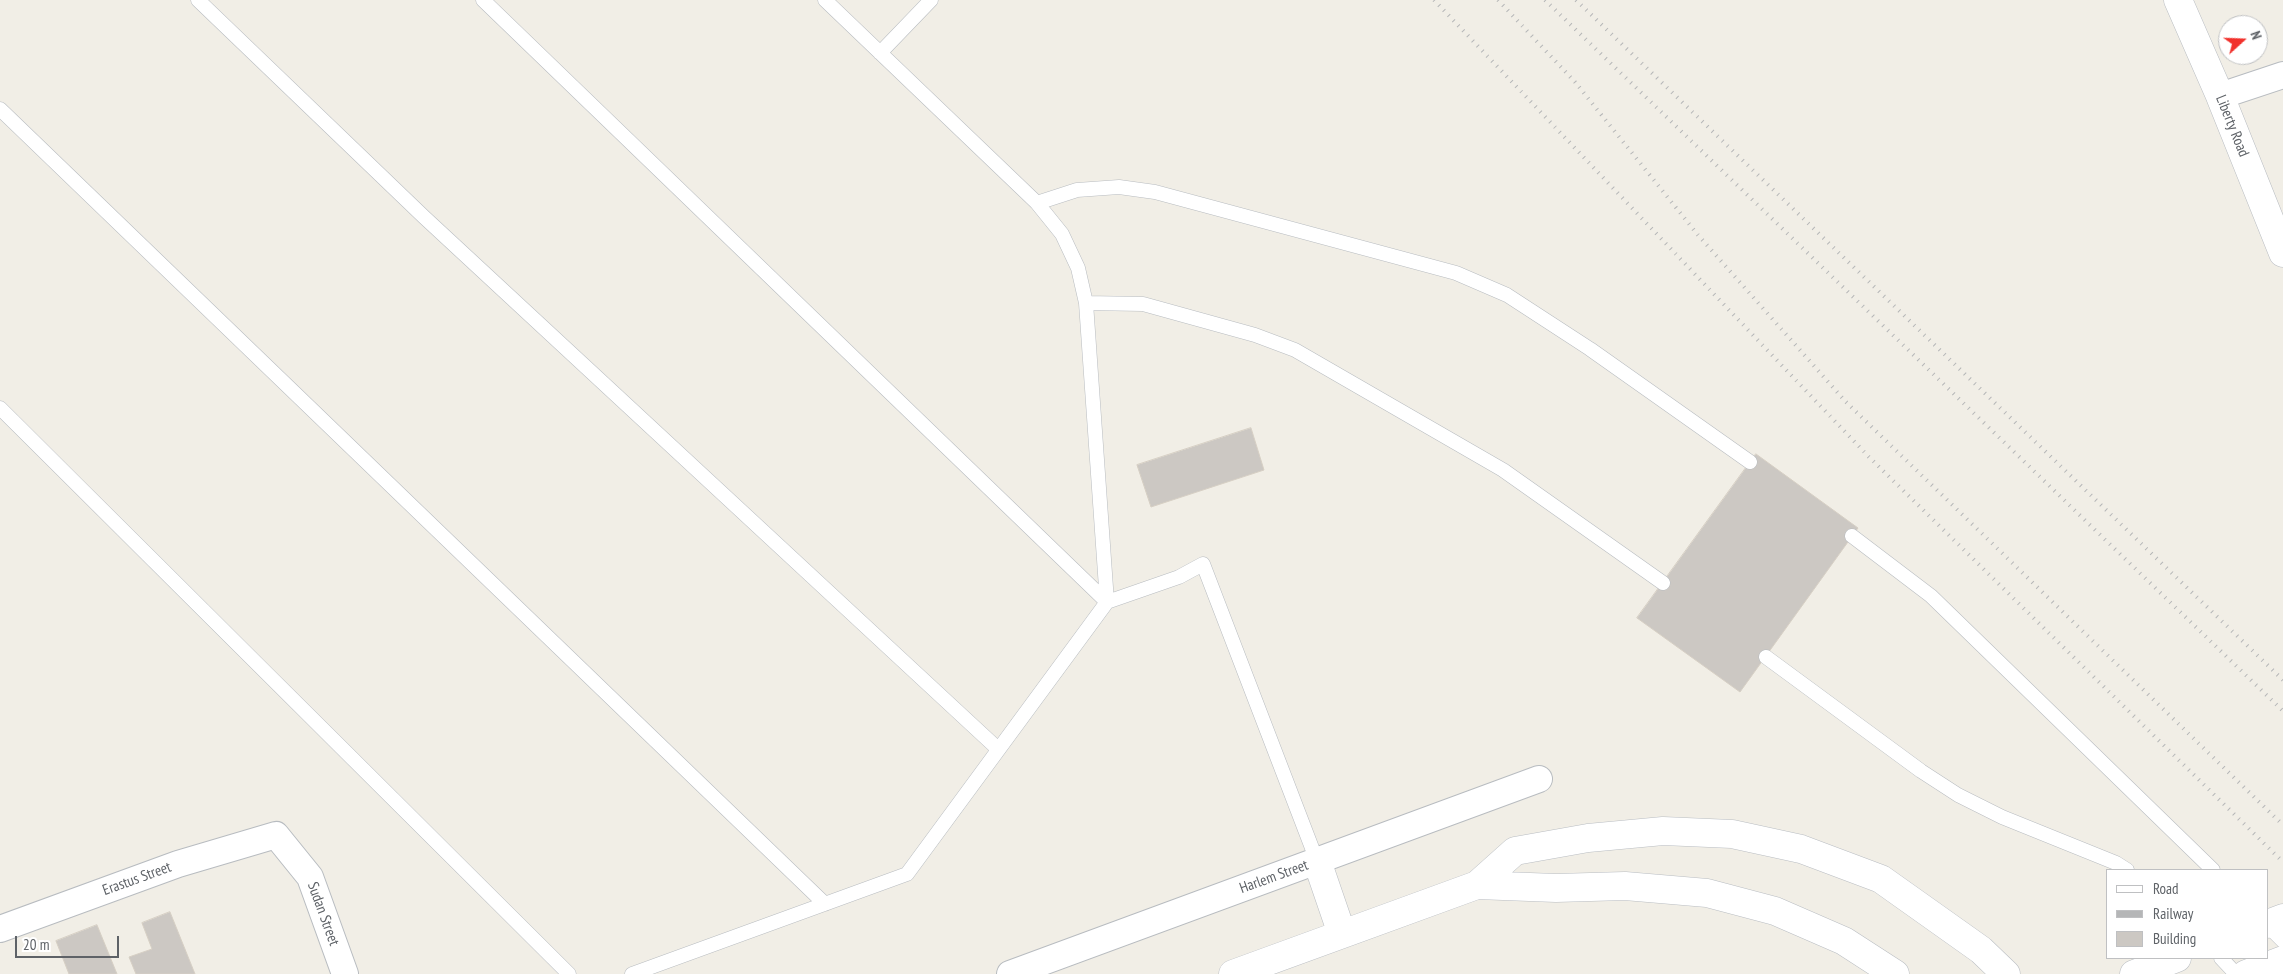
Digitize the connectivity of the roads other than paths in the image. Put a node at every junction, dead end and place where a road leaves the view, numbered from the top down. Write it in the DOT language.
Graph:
graph roads {
  1 [pos="198,0"];
  2 [pos="483,0"];
  3 [pos="825,0"];
  4 [pos="931,0"];
  5 [pos="2178,0"];
  6 [pos="880,52"];
  7 [pos="2283,75"];
  8 [pos="2220,96"];
  9 [pos="0,108"];
  10 [pos="1037,202"];
  11 [pos="2283,253"];
  12 [pos="1086,303"];
  13 [pos="0,408"];
  14 [pos="1750,462"];
  15 [pos="1852,536"];
  16 [pos="1663,583"];
  17 [pos="1106,602"];
  18 [pos="1766,657"];
  19 [pos="998,750"];
  20 [pos="1539,779"];
  21 [pos="276,835"];
  22 [pos="1317,861"];
  23 [pos="2125,869"];
  24 [pos="2212,869"];
  25 [pos="1476,885"];
  26 [pos="826,904"];
  27 [pos="2283,918"];
  28 [pos="2268,924"];
  29 [pos="2268,925"];
  30 [pos="0,929"];
  31 [pos="1342,934"];
  32 [pos="2283,941"];
  33 [pos="2174,959"];
  34 [pos="2222,959"];
  35 [pos="2283,960"];
  36 [pos="345,974"];
  37 [pos="569,974"];
  38 [pos="632,974"];
  39 [pos="1010,974"];
  40 [pos="1233,974"];
  41 [pos="1895,974"];
  42 [pos="2006,974"];
  43 [pos="2134,974"];
  44 [pos="2236,974"];
  45 [pos="2246,974"];
  1 -- 19 [label="lane"];
  2 -- 17 [label="lane"];
  3 -- 6 [label="lane"];
  4 -- 6 [label="lane"];
  5 -- 8 [label="main road, Liberty Road"];
  6 -- 10 [label="lane"];
  7 -- 8 [label="street"];
  8 -- 11 [label="main road, Liberty Road"];
  9 -- 26 [label="lane"];
  10 -- 12 [label="lane"];
  10 -- 14 [label="lane"];
  12 -- 16 [label="lane"];
  12 -- 17 [label="lane"];
  13 -- 37 [label="lane"];
  15 -- 24 [label="lane"];
  17 -- 19 [label="lane"];
  17 -- 22 [label="lane"];
  18 -- 23 [label="lane"];
  19 -- 26 [label="lane"];
  20 -- 22 [label="street, Harlem Street"];
  21 -- 30 [label="street, Erastus Street"];
  21 -- 36 [label="street, Sudan Street"];
  22 -- 31 [label="main road"];
  22 -- 39 [label="street, Harlem Street"];
  25 -- 31 [label="main road"];
  25 -- 41 [label="main road"];
  25 -- 42 [label="main road"];
  26 -- 38 [label="lane"];
  27 -- 28 [label="main road"];
  29 -- 32 [label="lane"];
  31 -- 40 [label="main road"];
  33 -- 43 [label="main road"];
  34 -- 44 [label="lane"];
  35 -- 45 [label="main road"];
}
